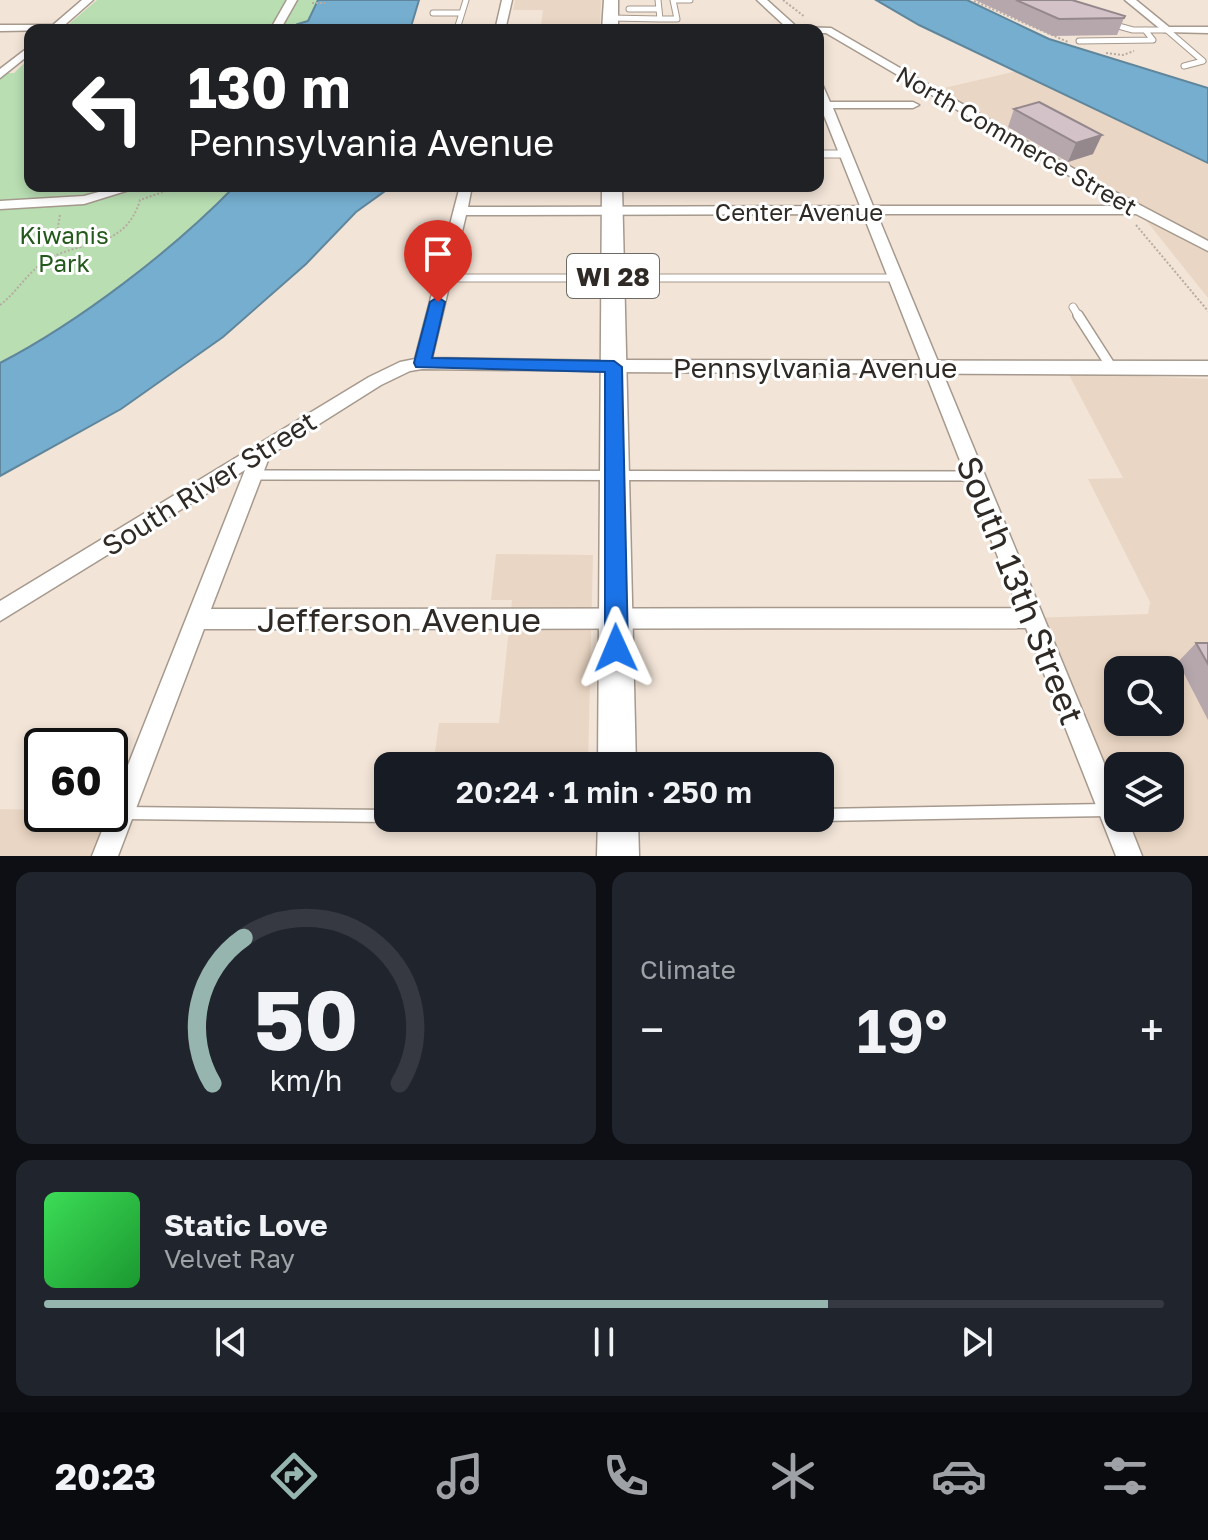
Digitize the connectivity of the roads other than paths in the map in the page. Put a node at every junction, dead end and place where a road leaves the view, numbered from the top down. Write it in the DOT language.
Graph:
graph roads {
  1 [pos="88,0"];
  2 [pos="292,0"];
  3 [pos="466,0"];
  4 [pos="507,0"];
  5 [pos="611,0"];
  6 [pos="658,0"];
  7 [pos="690,0"];
  8 [pos="762,0"];
  9 [pos="1130,0"];
  10 [pos="629,9"];
  11 [pos="659,9"];
  12 [pos="433,13"];
  13 [pos="462,13"];
  14 [pos="660,19"];
  15 [pos="1105,22"];
  16 [pos="60,24"];
  17 [pos="278,24"];
  18 [pos="459,24"];
  19 [pos="501,24"];
  20 [pos="610,24"];
  21 [pos="624,24"];
  22 [pos="788,24"];
  23 [pos="0,28"];
  24 [pos="24,28"];
  25 [pos="824,30"];
  26 [pos="1145,30"];
  27 [pos="1167,30"];
  28 [pos="1208,30"];
  29 [pos="1079,41"];
  30 [pos="24,54"];
  31 [pos="1184,66"];
  32 [pos="0,75"];
  33 [pos="824,105"];
  34 [pos="913,105"];
  35 [pos="824,109"];
  36 [pos="824,154"];
  37 [pos="846,154"];
  38 [pos="116,192"];
  39 [pos="465,192"];
  40 [pos="612,192"];
  41 [pos="0,205"];
  42 [pos="1137,210"];
  43 [pos="461,211"];
  44 [pos="613,211"];
  45 [pos="869,211"];
  46 [pos="1208,247"];
  47 [pos="444,278"];
  48 [pos="613,278"];
  49 [pos="896,278"];
  50 [pos="1073,307"];
  51 [pos="422,363"];
  52 [pos="614,367"];
  53 [pos="932,367"];
  54 [pos="1112,368"];
  55 [pos="1208,368"];
  56 [pos="262,451"];
  57 [pos="251,475"];
  58 [pos="616,475"];
  59 [pos="976,476"];
  60 [pos="0,612"];
  61 [pos="616,618"];
  62 [pos="1032,618"];
  63 [pos="197,619"];
  64 [pos="617,752"];
  65 [pos="1104,793"];
  66 [pos="128,795"];
  67 [pos="1104,810"];
  68 [pos="128,813"];
  69 [pos="834,815"];
  70 [pos="374,816"];
  71 [pos="114,832"];
  72 [pos="618,832"];
  73 [pos="1120,832"];
  74 [pos="105,856"];
  75 [pos="618,856"];
  76 [pos="1129,856"];
  1 -- 16 [label="street"];
  2 -- 17 [label="street"];
  3 -- 13 [label="lane"];
  4 -- 19 [label="street"];
  5 -- 20 [label="main road"];
  6 -- 11 [label="lane"];
  7 -- 14 [label="lane"];
  8 -- 22 [label="street"];
  9 -- 27 [label="street"];
  10 -- 11 [label="lane"];
  11 -- 14 [label="lane"];
  12 -- 13 [label="lane"];
  13 -- 18 [label="lane"];
  14 -- 21 [label="lane"];
  15 -- 26 [label="lane"];
  23 -- 24 [label="street"];
  25 -- 42 [label="street, North Commerce Street"];
  26 -- 27 [label="lane"];
  26 -- 29 [label="lane"];
  27 -- 28 [label="street"];
  27 -- 31 [label="lane"];
  30 -- 32 [label="street"];
  33 -- 34 [label="street"];
  35 -- 37 [label="street, South 13th Street"];
  36 -- 37 [label="lane"];
  37 -- 45 [label="street, South 13th Street"];
  38 -- 41 [label="street"];
  39 -- 43 [label="street"];
  40 -- 44 [label="main road, WI 28"];
  42 -- 45 [label="street, Center Avenue"];
  42 -- 46 [label="street, North Commerce Street"];
  43 -- 44 [label="street, Center Avenue"];
  43 -- 47 [label="street"];
  44 -- 45 [label="street, Center Avenue"];
  44 -- 48 [label="main road, WI 28"];
  45 -- 49 [label="street, South 13th Street"];
  47 -- 48 [label="lane"];
  47 -- 51 [label="street"];
  48 -- 49 [label="lane"];
  48 -- 52 [label="main road, WI 28"];
  49 -- 53 [label="street, South 13th Street"];
  50 -- 54 [label="lane"];
  51 -- 52 [label="street, Pennsylvania Avenue"];
  51 -- 56 [label="street, South River Street"];
  52 -- 53 [label="street, Pennsylvania Avenue"];
  52 -- 58 [label="main road, WI 28"];
  53 -- 54 [label="street, Pennsylvania Avenue"];
  53 -- 59 [label="street, South 13th Street"];
  54 -- 55 [label="street, Pennsylvania Avenue"];
  56 -- 57 [label="street"];
  56 -- 60 [label="street, South River Street"];
  57 -- 58 [label="lane"];
  57 -- 63 [label="street"];
  58 -- 59 [label="lane"];
  58 -- 61 [label="main road, WI 28"];
  59 -- 62 [label="street, South 13th Street"];
  61 -- 62 [label="street, Jefferson Avenue"];
  61 -- 63 [label="street, Jefferson Avenue"];
  61 -- 64 [label="main road, WI 28"];
  62 -- 65 [label="street, South 13th Street"];
  63 -- 66 [label="street"];
  67 -- 69 [label="lane"];
  68 -- 70 [label="lane"];
  71 -- 74 [label="street"];
  72 -- 75 [label="main road"];
  73 -- 76 [label="street, South 13th Street"];
}
